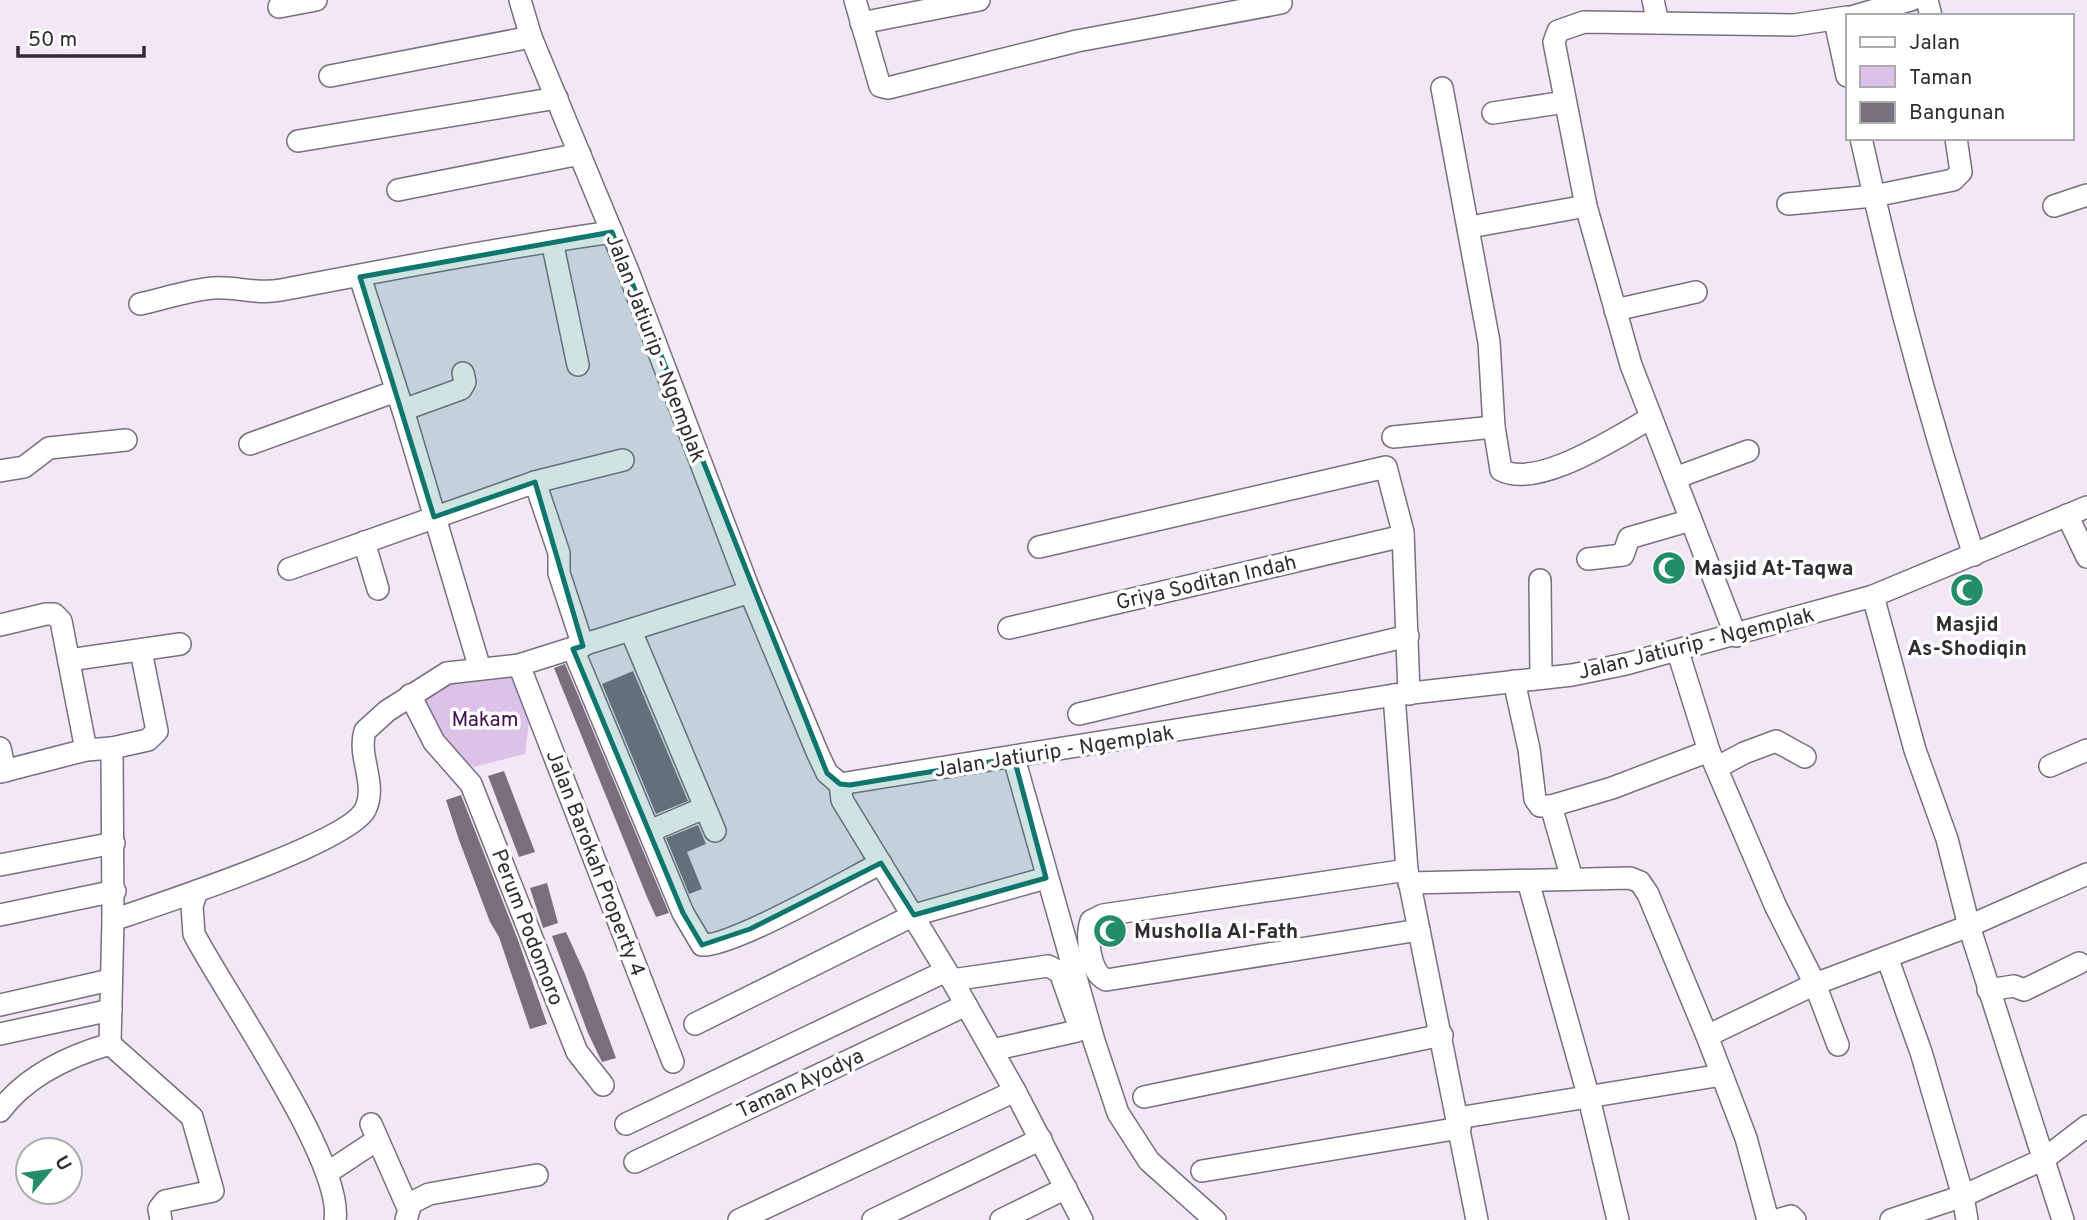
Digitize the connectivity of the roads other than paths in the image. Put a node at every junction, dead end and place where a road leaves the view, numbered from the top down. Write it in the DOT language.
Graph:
graph roads {
  1 [pos="316,0"];
  2 [pos="520,0"];
  3 [pos="855,0"];
  4 [pos="979,0"];
  5 [pos="1653,0"];
  6 [pos="1911,0"];
  7 [pos="1281,3"];
  8 [pos="279,7"];
  9 [pos="1860,14"];
  10 [pos="1845,18"];
  11 [pos="861,23"];
  12 [pos="1658,23"];
  13 [pos="531,37"];
  14 [pos="1846,47"];
  15 [pos="330,76"];
  16 [pos="1443,88"];
  17 [pos="557,98"];
  18 [pos="1565,102"];
  19 [pos="1493,113"];
  20 [pos="1861,140"];
  21 [pos="1955,140"];
  22 [pos="298,141"];
  23 [pos="580,154"];
  24 [pos="398,190"];
  25 [pos="2087,195"];
  26 [pos="1874,196"];
  27 [pos="1788,204"];
  28 [pos="1587,206"];
  29 [pos="2054,206"];
  30 [pos="1470,227"];
  31 [pos="612,232"];
  32 [pos="552,241"];
  33 [pos="360,277"];
  34 [pos="1696,292"];
  35 [pos="140,304"];
  36 [pos="1615,310"];
  37 [pos="578,365"];
  38 [pos="463,373"];
  39 [pos="400,401"];
  40 [pos="1651,418"];
  41 [pos="1494,427"];
  42 [pos="1393,437"];
  43 [pos="126,440"];
  44 [pos="250,444"];
  45 [pos="1748,451"];
  46 [pos="623,460"];
  47 [pos="0,471"];
  48 [pos="1675,478"];
  49 [pos="536,482"];
  50 [pos="2087,507"];
  51 [pos="2067,515"];
  52 [pos="434,517"];
  53 [pos="1692,520"];
  54 [pos="1403,536"];
  55 [pos="364,542"];
  56 [pos="1040,547"];
  57 [pos="1974,555"];
  58 [pos="2087,557"];
  59 [pos="1588,559"];
  60 [pos="289,569"];
  61 [pos="1540,580"];
  62 [pos="378,589"];
  63 [pos="750,592"];
  64 [pos="1873,596"];
  65 [pos="60,601"];
  66 [pos="0,615"];
  67 [pos="0,625"];
  68 [pos="1009,628"];
  69 [pos="631,631"];
  70 [pos="1408,636"];
  71 [pos="1736,636"];
  72 [pos="180,644"];
  73 [pos="578,648"];
  74 [pos="141,651"];
  75 [pos="1678,652"];
  76 [pos="69,660"];
  77 [pos="519,665"];
  78 [pos="480,669"];
  79 [pos="1541,677"];
  80 [pos="1514,681"];
  81 [pos="410,695"];
  82 [pos="1402,695"];
  83 [pos="1079,714"];
  84 [pos="0,748"];
  85 [pos="112,748"];
  86 [pos="86,750"];
  87 [pos="2087,750"];
  88 [pos="1026,756"];
  89 [pos="1805,757"];
  90 [pos="1714,759"];
  91 [pos="2050,766"];
  92 [pos="3,772"];
  93 [pos="839,784"];
  94 [pos="1551,806"];
  95 [pos="704,808"];
  96 [pos="650,831"];
  97 [pos="715,831"];
  98 [pos="114,843"];
  99 [pos="881,863"];
  100 [pos="0,865"];
  101 [pos="2087,874"];
  102 [pos="1408,876"];
  103 [pos="1046,878"];
  104 [pos="1572,880"];
  105 [pos="1528,881"];
  106 [pos="115,891"];
  107 [pos="189,894"];
  108 [pos="0,915"];
  109 [pos="914,915"];
  110 [pos="113,920"];
  111 [pos="1969,926"];
  112 [pos="1419,930"];
  113 [pos="1887,957"];
  114 [pos="2079,963"];
  115 [pos="949,975"];
  116 [pos="110,980"];
  117 [pos="1815,984"];
  118 [pos="1988,990"];
  119 [pos="0,1005"];
  120 [pos="966,1005"];
  121 [pos="111,1010"];
  122 [pos="695,1024"];
  123 [pos="0,1034"];
  124 [pos="1441,1035"];
  125 [pos="1707,1036"];
  126 [pos="110,1044"];
  127 [pos="1838,1045"];
  128 [pos="992,1050"];
  129 [pos="673,1062"];
  130 [pos="1722,1075"];
  131 [pos="603,1085"];
  132 [pos="10,1090"];
  133 [pos="1015,1091"];
  134 [pos="1144,1097"];
  135 [pos="1590,1098"];
  136 [pos="0,1111"];
  137 [pos="1459,1123"];
  138 [pos="626,1124"];
  139 [pos="2087,1126"];
  140 [pos="1041,1139"];
  141 [pos="2044,1159"];
  142 [pos="635,1162"];
  143 [pos="1202,1171"];
  144 [pos="327,1173"];
  145 [pos="537,1175"];
  146 [pos="1066,1188"];
  147 [pos="1963,1196"];
  148 [pos="407,1214"];
  149 [pos="161,1220"];
  150 [pos="335,1220"];
  151 [pos="739,1220"];
  152 [pos="873,1220"];
  153 [pos="1001,1220"];
  154 [pos="1082,1220"];
  155 [pos="1214,1220"];
  156 [pos="1477,1220"];
  157 [pos="1618,1220"];
  158 [pos="1768,1220"];
  159 [pos="1777,1220"];
  160 [pos="1795,1220"];
  161 [pos="1891,1220"];
  162 [pos="1967,1220"];
  163 [pos="2063,1220"];
  1 -- 8 [label="street"];
  2 -- 13 [label="street, Jalan Jatiurip - Ngemplak"];
  3 -- 11 [label="street"];
  4 -- 11 [label="street"];
  5 -- 12 [label="street"];
  6 -- 9 [label="street"];
  7 -- 11 [label="street"];
  10 -- 12 [label="street"];
  10 -- 14 [label="street"];
  12 -- 18 [label="street"];
  13 -- 15 [label="street"];
  13 -- 17 [label="street, Jalan Jatiurip - Ngemplak"];
  16 -- 30 [label="street"];
  17 -- 22 [label="street"];
  17 -- 23 [label="street, Jalan Jatiurip - Ngemplak"];
  18 -- 19 [label="street"];
  18 -- 28 [label="street"];
  20 -- 26 [label="street"];
  21 -- 26 [label="street"];
  23 -- 24 [label="street"];
  23 -- 31 [label="street, Jalan Jatiurip - Ngemplak"];
  25 -- 29 [label="street"];
  26 -- 27 [label="street"];
  26 -- 57 [label="street"];
  28 -- 30 [label="street"];
  28 -- 36 [label="street"];
  30 -- 41 [label="street"];
  31 -- 32 [label="street"];
  31 -- 63 [label="street, Jalan Jatiurip - Ngemplak"];
  32 -- 33 [label="street"];
  32 -- 37 [label="street"];
  33 -- 35 [label="street"];
  33 -- 39 [label="street"];
  34 -- 36 [label="street"];
  36 -- 40 [label="street"];
  38 -- 39 [label="street"];
  39 -- 44 [label="street"];
  39 -- 52 [label="street"];
  40 -- 41 [label="street"];
  40 -- 48 [label="street"];
  41 -- 42 [label="street"];
  43 -- 47 [label="street"];
  45 -- 48 [label="street"];
  46 -- 49 [label="street"];
  48 -- 53 [label="street"];
  49 -- 52 [label="street"];
  49 -- 73 [label="street"];
  50 -- 51 [label="street, Jalan Jatiurip - Ngemplak"];
  51 -- 57 [label="street, Jalan Jatiurip - Ngemplak"];
  51 -- 58 [label="street"];
  52 -- 55 [label="street"];
  52 -- 78 [label="street"];
  53 -- 59 [label="street"];
  53 -- 71 [label="street"];
  54 -- 56 [label="street"];
  54 -- 68 [label="street, Griya Soditan Indah"];
  54 -- 70 [label="street"];
  55 -- 60 [label="street"];
  55 -- 62 [label="street"];
  57 -- 64 [label="street, Jalan Jatiurip - Ngemplak"];
  61 -- 79 [label="street"];
  63 -- 69 [label="street"];
  63 -- 93 [label="street, Jalan Jatiurip - Ngemplak"];
  64 -- 71 [label="street, Jalan Jatiurip - Ngemplak"];
  64 -- 111 [label="street"];
  65 -- 66 [label="street"];
  67 -- 76 [label="street"];
  69 -- 73 [label="street"];
  69 -- 95 [label="street"];
  70 -- 82 [label="street"];
  70 -- 83 [label="street"];
  71 -- 75 [label="street, Jalan Jatiurip - Ngemplak"];
  72 -- 74 [label="street"];
  73 -- 77 [label="street"];
  73 -- 96 [label="street"];
  74 -- 76 [label="street"];
  74 -- 85 [label="street"];
  75 -- 79 [label="street, Jalan Jatiurip - Ngemplak"];
  75 -- 90 [label="street"];
  76 -- 86 [label="street"];
  77 -- 78 [label="street"];
  77 -- 129 [label="street, Jalan Barokah Property 4"];
  78 -- 81 [label="street"];
  79 -- 80 [label="street, Jalan Jatiurip - Ngemplak"];
  80 -- 82 [label="street, Jalan Jatiurip - Ngemplak"];
  80 -- 94 [label="street"];
  81 -- 107 [label="street"];
  81 -- 131 [label="street, Perum Podomoro"];
  82 -- 88 [label="street, Jalan Jatiurip - Ngemplak"];
  82 -- 102 [label="street"];
  84 -- 92 [label="street"];
  85 -- 86 [label="street"];
  85 -- 98 [label="street"];
  86 -- 92 [label="street"];
  87 -- 91 [label="street"];
  88 -- 93 [label="street, Jalan Jatiurip - Ngemplak"];
  88 -- 103 [label="street"];
  89 -- 90 [label="street"];
  90 -- 94 [label="street"];
  90 -- 117 [label="street"];
  93 -- 99 [label="street"];
  94 -- 104 [label="street"];
  95 -- 96 [label="street"];
  95 -- 97 [label="street"];
  96 -- 99 [label="street"];
  98 -- 100 [label="street"];
  98 -- 106 [label="street"];
  99 -- 109 [label="street"];
  101 -- 111 [label="street"];
  102 -- 105 [label="street"];
  102 -- 112 [label="street"];
  102 -- 112 [label="street"];
  103 -- 109 [label="street"];
  103 -- 155 [label="street"];
  104 -- 105 [label="street"];
  104 -- 125 [label="street"];
  105 -- 135 [label="street"];
  106 -- 108 [label="street"];
  106 -- 110 [label="street"];
  107 -- 110 [label="street"];
  107 -- 144 [label="street"];
  109 -- 115 [label="street"];
  109 -- 122 [label="street"];
  110 -- 116 [label="street"];
  111 -- 113 [label="street"];
  111 -- 118 [label="street"];
  112 -- 124 [label="street"];
  113 -- 117 [label="street"];
  113 -- 147 [label="street"];
  114 -- 118 [label="street"];
  115 -- 120 [label="street"];
  115 -- 128 [label="street"];
  115 -- 138 [label="street"];
  116 -- 119 [label="street"];
  116 -- 121 [label="street"];
  117 -- 125 [label="street"];
  117 -- 127 [label="street"];
  118 -- 141 [label="street"];
  120 -- 128 [label="street"];
  120 -- 142 [label="street, Taman Ayodya"];
  121 -- 123 [label="street"];
  121 -- 126 [label="street"];
  124 -- 134 [label="street"];
  124 -- 137 [label="street"];
  125 -- 130 [label="street"];
  126 -- 132 [label="street"];
  126 -- 149 [label="street"];
  128 -- 133 [label="street"];
  130 -- 135 [label="street"];
  130 -- 158 [label="street"];
  132 -- 136 [label="street"];
  133 -- 140 [label="street"];
  133 -- 151 [label="street"];
  135 -- 137 [label="street"];
  135 -- 157 [label="street"];
  137 -- 143 [label="street"];
  137 -- 156 [label="street"];
  139 -- 141 [label="street"];
  140 -- 146 [label="street"];
  140 -- 152 [label="street"];
  141 -- 147 [label="street"];
  141 -- 163 [label="street"];
  144 -- 148 [label="street"];
  144 -- 150 [label="street"];
  145 -- 148 [label="street"];
  146 -- 153 [label="street"];
  146 -- 154 [label="street"];
  147 -- 161 [label="street"];
  147 -- 162 [label="street"];
  159 -- 160 [label="street"];
}
